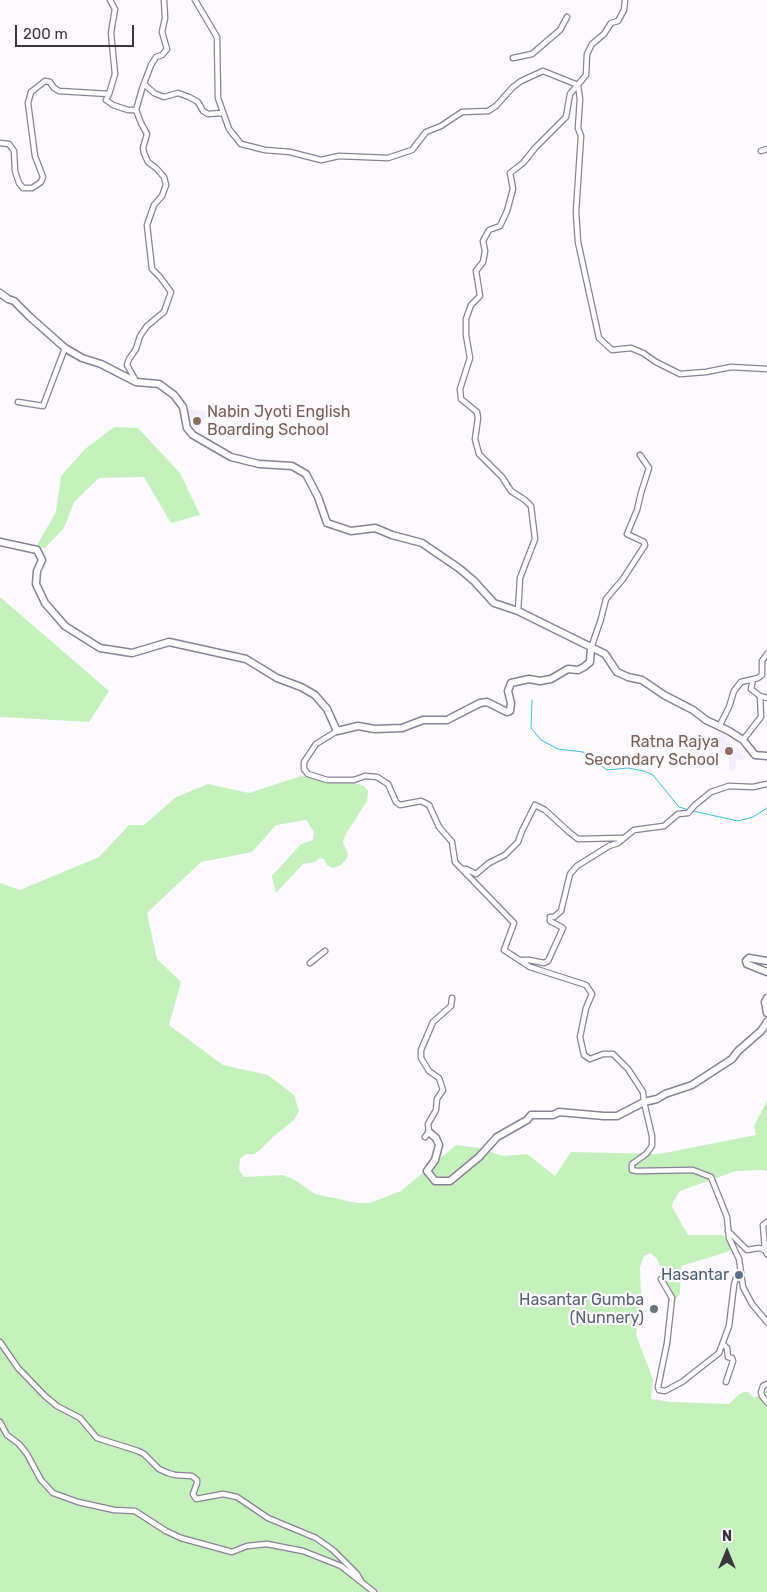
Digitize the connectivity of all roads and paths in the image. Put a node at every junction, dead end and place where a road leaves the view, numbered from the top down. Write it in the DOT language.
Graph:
graph roads {
  1 [pos="110,0"];
  2 [pos="164,0"];
  3 [pos="195,0"];
  4 [pos="625,0"];
  5 [pos="568,17"];
  6 [pos="513,58"];
  7 [pos="144,84"];
  8 [pos="578,85"];
  9 [pos="109,94"];
  10 [pos="136,110"];
  11 [pos="222,113"];
  12 [pos="0,143"];
  13 [pos="767,149"];
  14 [pos="761,151"];
  15 [pos="0,292"];
  16 [pos="65,348"];
  17 [pos="767,369"];
  18 [pos="136,382"];
  19 [pos="18,402"];
  20 [pos="640,455"];
  21 [pos="0,542"];
  22 [pos="518,611"];
  23 [pos="590,648"];
  24 [pos="767,654"];
  25 [pos="752,679"];
  26 [pos="760,696"];
  27 [pos="767,698"];
  28 [pos="761,717"];
  29 [pos="767,717"];
  30 [pos="720,727"];
  31 [pos="337,731"];
  32 [pos="743,740"];
  33 [pos="767,756"];
  34 [pos="767,784"];
  35 [pos="623,838"];
  36 [pos="463,869"];
  37 [pos="325,951"];
  38 [pos="522,960"];
  39 [pos="767,961"];
  40 [pos="310,963"];
  41 [pos="767,972"];
  42 [pos="452,998"];
  43 [pos="767,998"];
  44 [pos="767,1013"];
  45 [pos="767,1022"];
  46 [pos="644,1102"];
  47 [pos="427,1134"];
  48 [pos="767,1222"];
  49 [pos="727,1230"];
  50 [pos="766,1252"];
  51 [pos="740,1272"];
  52 [pos="661,1279"];
  53 [pos="767,1322"];
  54 [pos="0,1342"];
  55 [pos="723,1344"];
  56 [pos="726,1382"];
  57 [pos="767,1384"];
  58 [pos="767,1402"];
  59 [pos="0,1422"];
  60 [pos="361,1581"];
  61 [pos="374,1592"];
  1 -- 9 [label="street"];
  2 -- 7 [label="street"];
  3 -- 11 [label="street"];
  4 -- 8 [label="street"];
  5 -- 6 [label="street"];
  7 -- 10 [label="street"];
  7 -- 11 [label="street"];
  8 -- 11 [label="street"];
  8 -- 17 [label="street"];
  8 -- 22 [label="street"];
  9 -- 10 [label="street"];
  9 -- 12 [label="street"];
  10 -- 18 [label="street"];
  13 -- 14 [label="street"];
  15 -- 16 [label="street"];
  16 -- 18 [label="street"];
  16 -- 19 [label="street"];
  18 -- 22 [label="street"];
  20 -- 23 [label="street"];
  21 -- 31 [label="street"];
  22 -- 23 [label="street"];
  23 -- 30 [label="street"];
  23 -- 31 [label="street"];
  24 -- 25 [label="street"];
  25 -- 26 [label="street"];
  25 -- 30 [label="street"];
  26 -- 27 [label="street"];
  26 -- 28 [label="street"];
  28 -- 29 [label="street"];
  28 -- 32 [label="street"];
  30 -- 32 [label="street"];
  31 -- 36 [label="street"];
  32 -- 33 [label="street"];
  34 -- 35 [label="street"];
  35 -- 36 [label="street"];
  35 -- 38 [label="street"];
  36 -- 38 [label="street"];
  37 -- 40 [label="street"];
  38 -- 46 [label="street"];
  39 -- 41 [label="street"];
  42 -- 47 [label="street"];
  43 -- 44 [label="street"];
  45 -- 46 [label="street"];
  46 -- 47 [label="street"];
  46 -- 49 [label="street"];
  48 -- 50 [label="street"];
  49 -- 50 [label="street"];
  49 -- 51 [label="street"];
  51 -- 53 [label="street"];
  51 -- 55 [label="street"];
  52 -- 55 [label="street"];
  54 -- 60 [label="street"];
  55 -- 56 [label="street"];
  57 -- 58 [label="street"];
  59 -- 60 [label="street"];
  60 -- 61 [label="street"];
}
